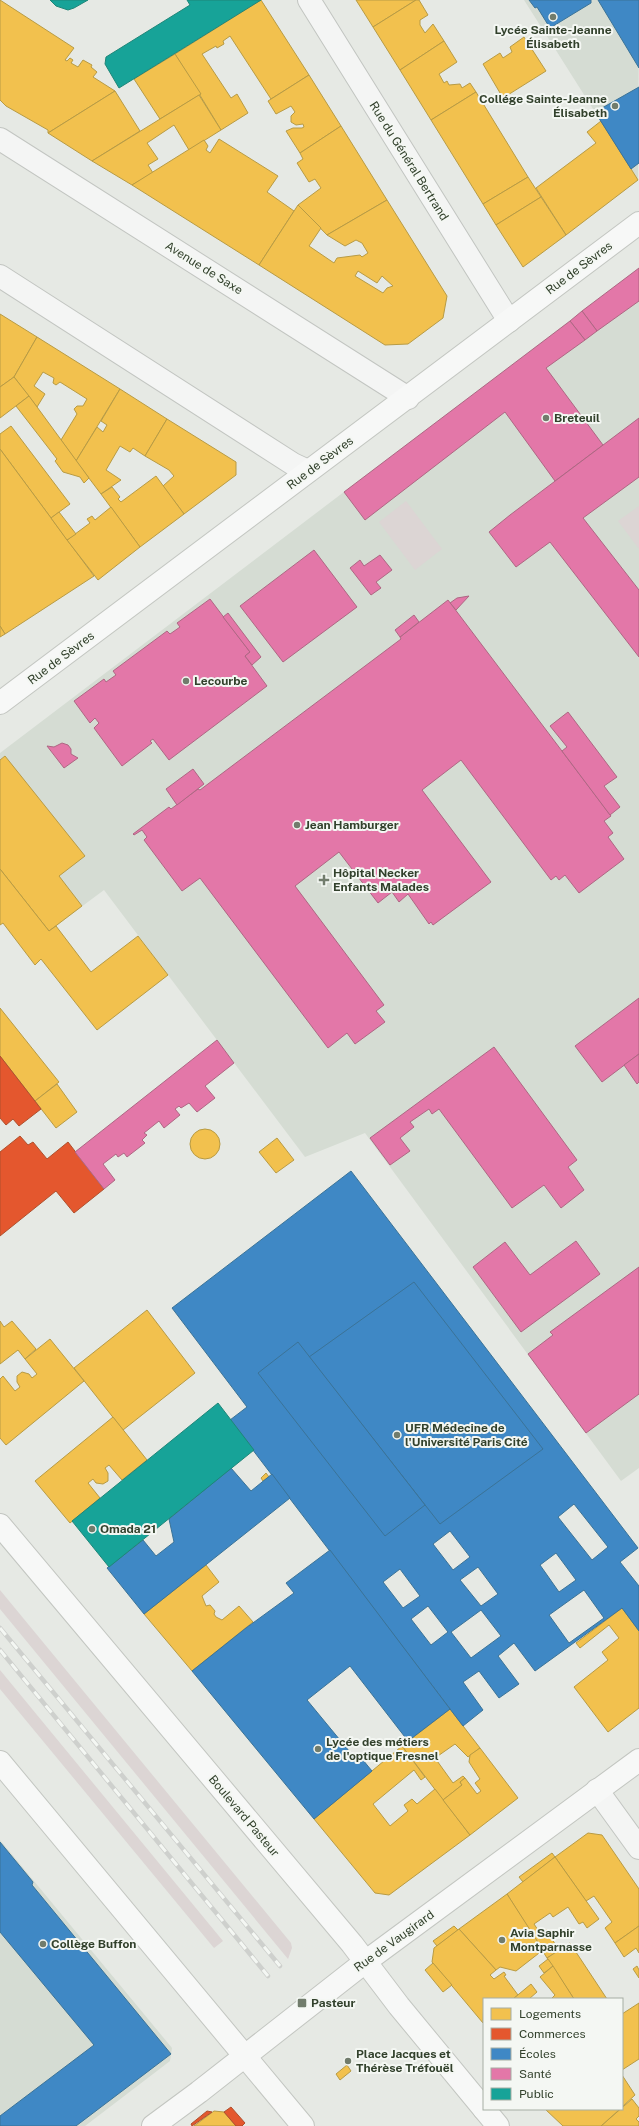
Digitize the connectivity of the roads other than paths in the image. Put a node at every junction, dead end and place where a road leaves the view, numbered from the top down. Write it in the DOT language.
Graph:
graph roads {
  1 [pos="309,0"];
  2 [pos="0,139"];
  3 [pos="639,223"];
  4 [pos="0,276"];
  5 [pos="509,321"];
  6 [pos="408,398"];
  7 [pos="308,471"];
  8 [pos="0,703"];
  9 [pos="0,1526"];
  10 [pos="639,1760"];
  11 [pos="0,1762"];
  12 [pos="597,1790"];
  13 [pos="639,1848"];
  14 [pos="365,1962"];
  15 [pos="245,2055"];
  16 [pos="483,2108"];
  17 [pos="485,2110"];
  18 [pos="152,2126"];
  19 [pos="304,2126"];
  20 [pos="498,2126"];
  1 -- 5 [label="street, Rue du Général Bertrand"];
  2 -- 6 [label="street, Avenue de Saxe"];
  3 -- 5 [label="main road, Rue de Sèvres"];
  4 -- 7 [label="street"];
  5 -- 6 [label="main road, Rue de Sèvres"];
  6 -- 7 [label="main road, Rue de Sèvres"];
  7 -- 8 [label="main road, Rue de Sèvres"];
  9 -- 14 [label="main road, Boulevard Pasteur"];
  10 -- 12 [label="main road, Rue de Vaugirard"];
  11 -- 15 [label="main road"];
  12 -- 13 [label="street"];
  12 -- 14 [label="main road, Rue de Vaugirard"];
  14 -- 15 [label="main road, Rue de Vaugirard"];
  14 -- 16 [label="main road, Boulevard Pasteur"];
  15 -- 18 [label="main road, Rue de Vaugirard"];
  15 -- 19 [label="main road"];
  17 -- 20 [label="main road, Boulevard Pasteur"];
}
